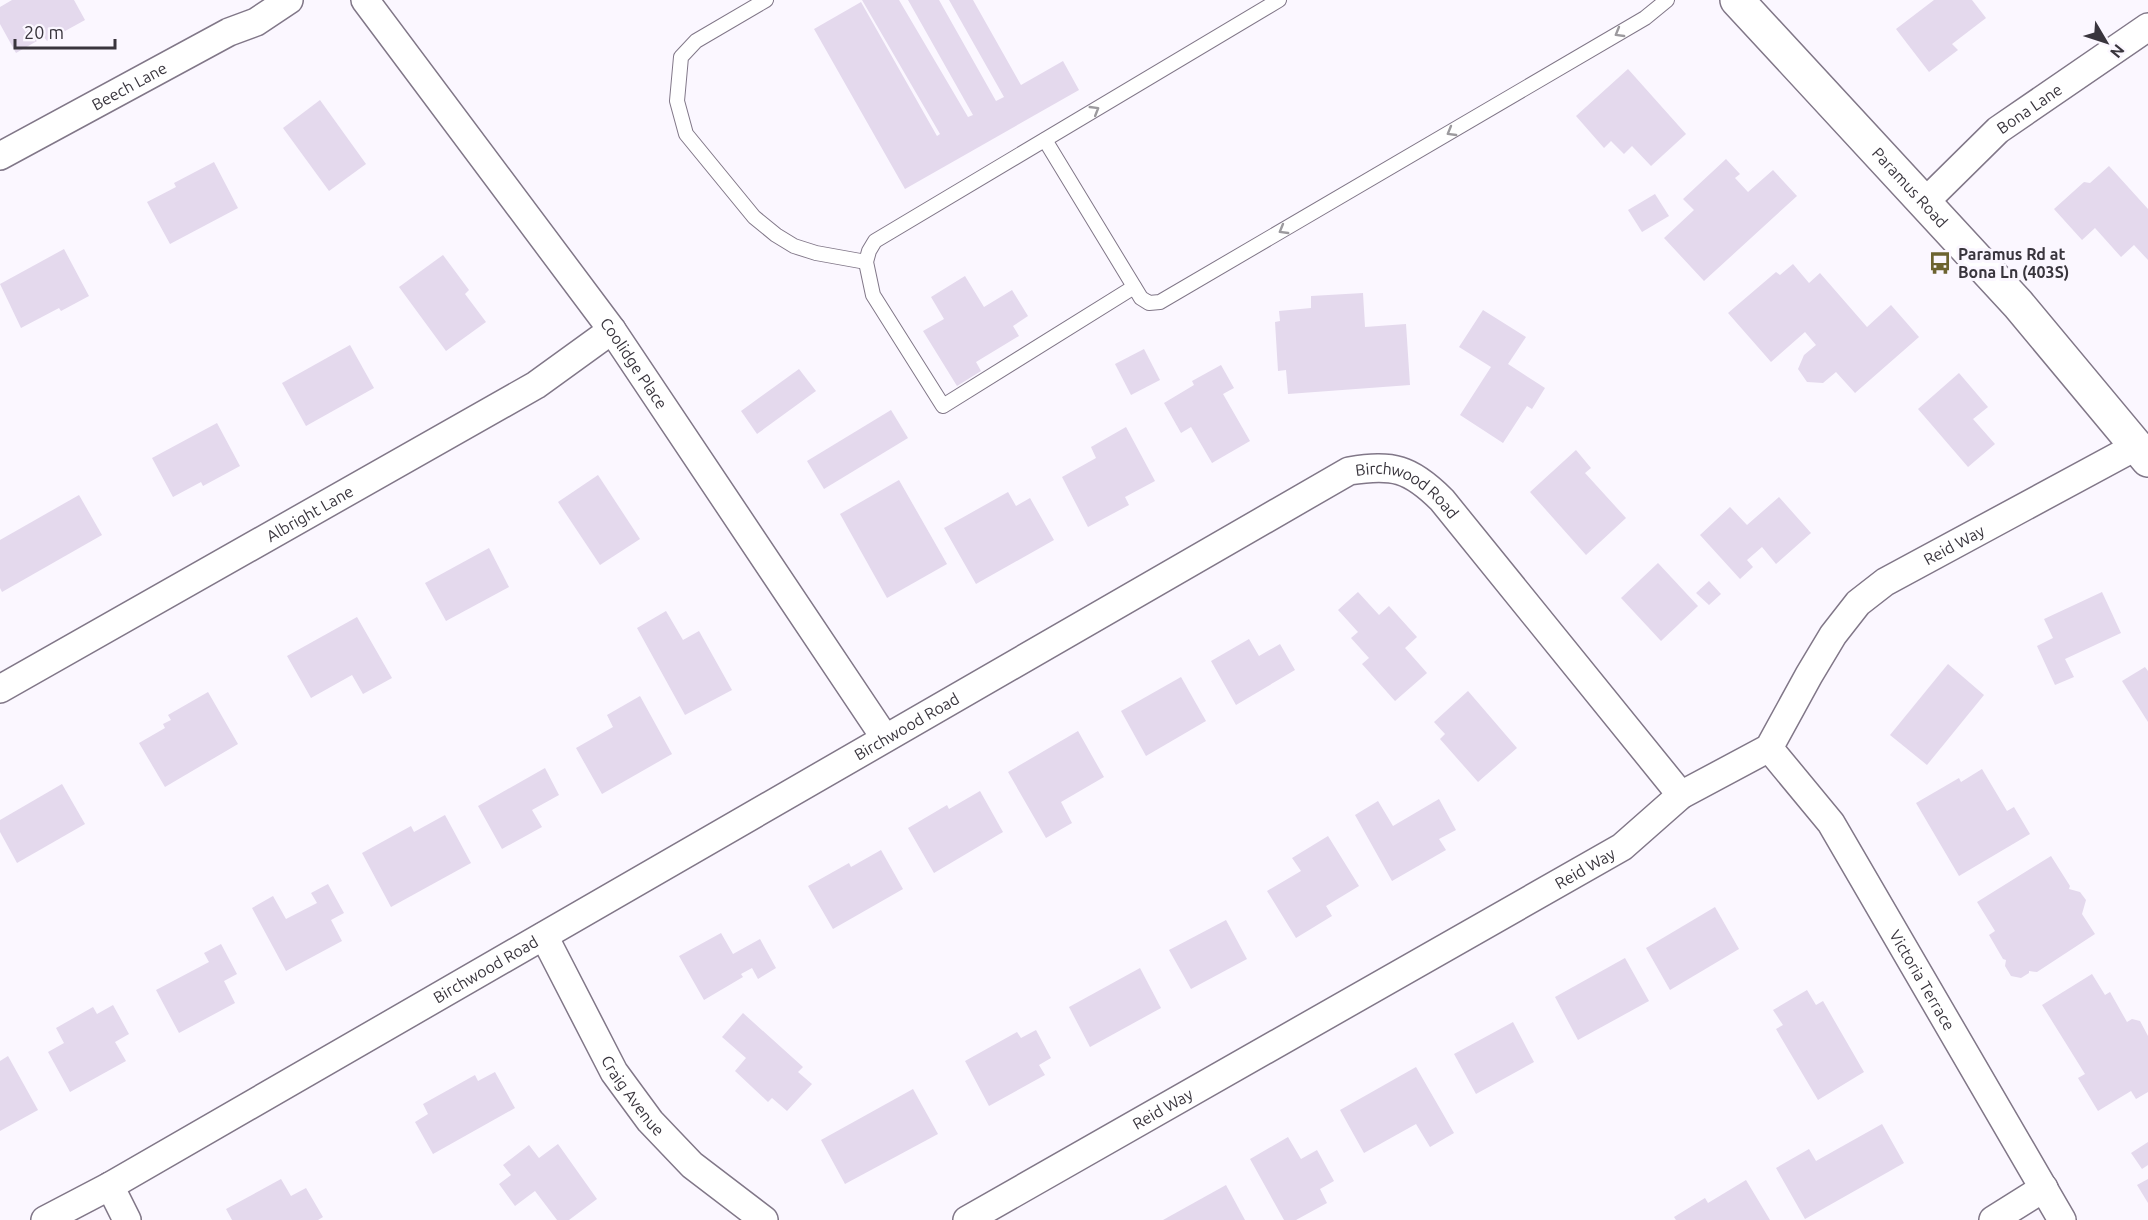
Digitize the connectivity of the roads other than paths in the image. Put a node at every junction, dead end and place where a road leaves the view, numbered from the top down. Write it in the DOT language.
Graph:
graph roads {
  1 [pos="289,0"];
  2 [pos="365,0"];
  3 [pos="766,0"];
  4 [pos="1279,0"];
  5 [pos="1667,0"];
  6 [pos="1737,0"];
  7 [pos="2148,27"];
  8 [pos="1045,140"];
  9 [pos="0,156"];
  10 [pos="1924,203"];
  11 [pos="866,262"];
  12 [pos="1134,287"];
  13 [pos="612,330"];
  14 [pos="2142,453"];
  15 [pos="0,689"];
  16 [pos="885,738"];
  17 [pos="1769,748"];
  18 [pos="1681,795"];
  19 [pos="544,936"];
  20 [pos="110,1186"];
  21 [pos="2044,1188"];
  22 [pos="45,1220"];
  23 [pos="127,1220"];
  24 [pos="764,1220"];
  25 [pos="967,1220"];
  26 [pos="1993,1220"];
  27 [pos="2062,1220"];
  1 -- 9 [label="street, Beech Lane"];
  2 -- 13 [label="street, Coolidge Place"];
  3 -- 11 [label="lane"];
  8 -- 4 [label="lane, one-way"];
  5 -- 12 [label="lane, one-way"];
  6 -- 10 [label="main road, Paramus Road"];
  7 -- 10 [label="street, Bona Lane"];
  8 -- 11 [label="lane"];
  8 -- 12 [label="lane"];
  10 -- 14 [label="main road, Paramus Road"];
  11 -- 12 [label="lane"];
  13 -- 15 [label="street, Albright Lane"];
  13 -- 16 [label="street, Coolidge Place"];
  14 -- 17 [label="street, Reid Way"];
  16 -- 18 [label="street, Birchwood Road"];
  16 -- 19 [label="street, Birchwood Road"];
  17 -- 18 [label="street, Reid Way"];
  17 -- 21 [label="street, Victoria Terrace"];
  18 -- 25 [label="street, Reid Way"];
  19 -- 20 [label="street, Birchwood Road"];
  19 -- 24 [label="street, Craig Avenue"];
  20 -- 22 [label="street, Birchwood Road"];
  20 -- 23 [label="street"];
  21 -- 26 [label="street"];
  21 -- 27 [label="street, Victoria Terrace"];
}
